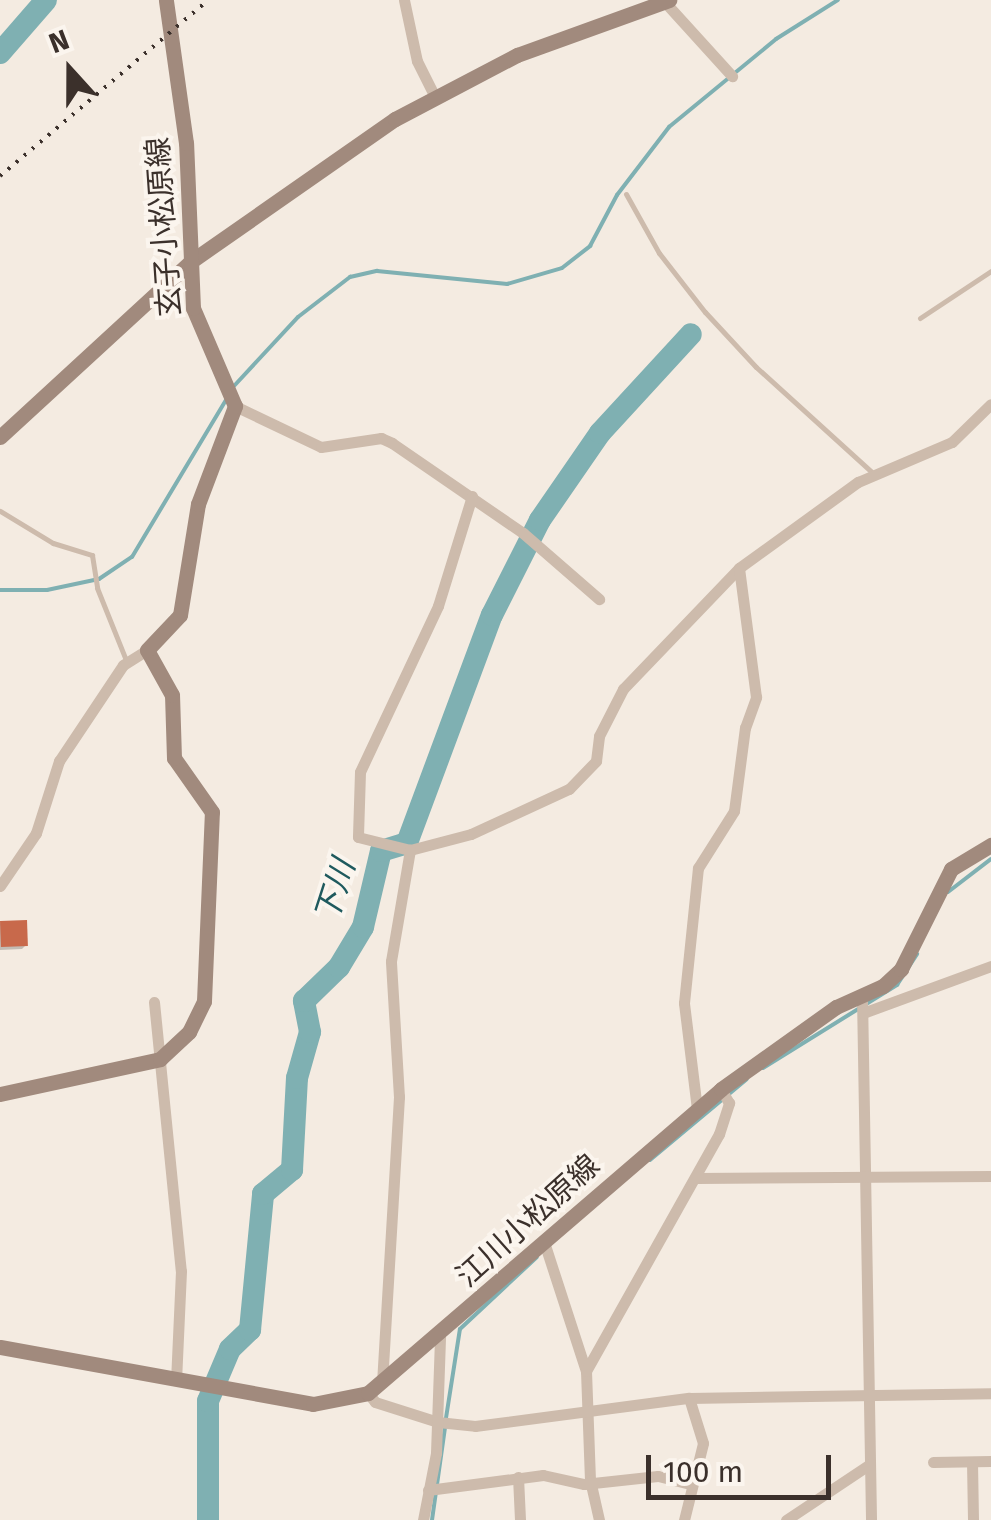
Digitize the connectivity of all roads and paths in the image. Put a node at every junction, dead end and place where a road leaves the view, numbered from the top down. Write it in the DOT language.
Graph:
graph roads {
  1 [pos="166,0"];
  2 [pos="404,0"];
  3 [pos="666,1"];
  4 [pos="732,76"];
  5 [pos="435,97"];
  6 [pos="626,194"];
  7 [pos="190,262"];
  8 [pos="991,271"];
  9 [pos="920,318"];
  10 [pos="991,404"];
  11 [pos="234,406"];
  12 [pos="0,437"];
  13 [pos="875,475"];
  14 [pos="472,496"];
  15 [pos="0,511"];
  16 [pos="740,568"];
  17 [pos="599,599"];
  18 [pos="147,650"];
  19 [pos="127,662"];
  20 [pos="991,844"];
  21 [pos="410,850"];
  22 [pos="0,886"];
  23 [pos="991,966"];
  24 [pos="154,1002"];
  25 [pos="862,1005"];
  26 [pos="160,1059"];
  27 [pos="721,1089"];
  28 [pos="0,1094"];
  29 [pos="697,1109"];
  30 [pos="991,1176"];
  31 [pos="866,1177"];
  32 [pos="697,1178"];
  33 [pos="544,1242"];
  34 [pos="440,1336"];
  35 [pos="0,1347"];
  36 [pos="586,1371"];
  37 [pos="176,1380"];
  38 [pos="382,1384"];
  39 [pos="991,1392"];
  40 [pos="368,1393"];
  41 [pos="871,1395"];
  42 [pos="689,1398"];
  43 [pos="586,1412"];
  44 [pos="438,1422"];
  45 [pos="934,1462"];
  46 [pos="972,1462"];
  47 [pos="991,1462"];
  48 [pos="870,1464"];
  49 [pos="518,1477"];
  50 [pos="590,1480"];
  51 [pos="691,1484"];
  52 [pos="428,1490"];
  53 [pos="423,1520"];
  54 [pos="520,1520"];
  55 [pos="599,1520"];
  56 [pos="684,1520"];
  57 [pos="786,1520"];
  58 [pos="872,1520"];
  59 [pos="973,1520"];
  1 -- 7 [label="main road, 玄子小松原線"];
  2 -- 5 [label="street"];
  3 -- 4 [label="street"];
  3 -- 5 [label="main road"];
  5 -- 7 [label="main road"];
  6 -- 13 [label="lane"];
  7 -- 11 [label="main road, 玄子小松原線"];
  7 -- 12 [label="main road"];
  8 -- 9 [label="lane"];
  10 -- 13 [label="street"];
  11 -- 14 [label="street"];
  11 -- 18 [label="main road"];
  13 -- 16 [label="street"];
  14 -- 17 [label="street"];
  14 -- 21 [label="street"];
  15 -- 19 [label="lane"];
  16 -- 21 [label="street"];
  16 -- 29 [label="street"];
  18 -- 19 [label="street"];
  18 -- 26 [label="main road"];
  19 -- 22 [label="street"];
  20 -- 25 [label="main road, 江川小松原線"];
  21 -- 38 [label="street"];
  23 -- 25 [label="street"];
  24 -- 26 [label="street"];
  25 -- 27 [label="main road, 江川小松原線"];
  25 -- 31 [label="street"];
  26 -- 28 [label="main road"];
  26 -- 37 [label="street"];
  27 -- 29 [label="main road, 江川小松原線"];
  27 -- 32 [label="street"];
  29 -- 33 [label="main road, 江川小松原線"];
  30 -- 31 [label="street"];
  31 -- 32 [label="street"];
  31 -- 41 [label="street"];
  32 -- 36 [label="street"];
  33 -- 34 [label="main road, 江川小松原線"];
  33 -- 36 [label="street"];
  34 -- 38 [label="main road, 江川小松原線"];
  34 -- 44 [label="street"];
  35 -- 37 [label="main road, 江川小松原線"];
  36 -- 43 [label="street"];
  37 -- 40 [label="main road, 江川小松原線"];
  38 -- 40 [label="main road, 江川小松原線"];
  39 -- 41 [label="street"];
  40 -- 44 [label="street"];
  41 -- 42 [label="street"];
  41 -- 48 [label="street"];
  42 -- 43 [label="street"];
  42 -- 51 [label="street"];
  43 -- 44 [label="street"];
  43 -- 50 [label="street"];
  44 -- 52 [label="street"];
  45 -- 46 [label="street"];
  46 -- 47 [label="street"];
  46 -- 59 [label="street"];
  48 -- 57 [label="street"];
  48 -- 58 [label="street"];
  49 -- 50 [label="street"];
  49 -- 52 [label="street"];
  49 -- 54 [label="street"];
  50 -- 51 [label="street"];
  50 -- 55 [label="street"];
  51 -- 56 [label="street"];
  52 -- 53 [label="street"];
}
